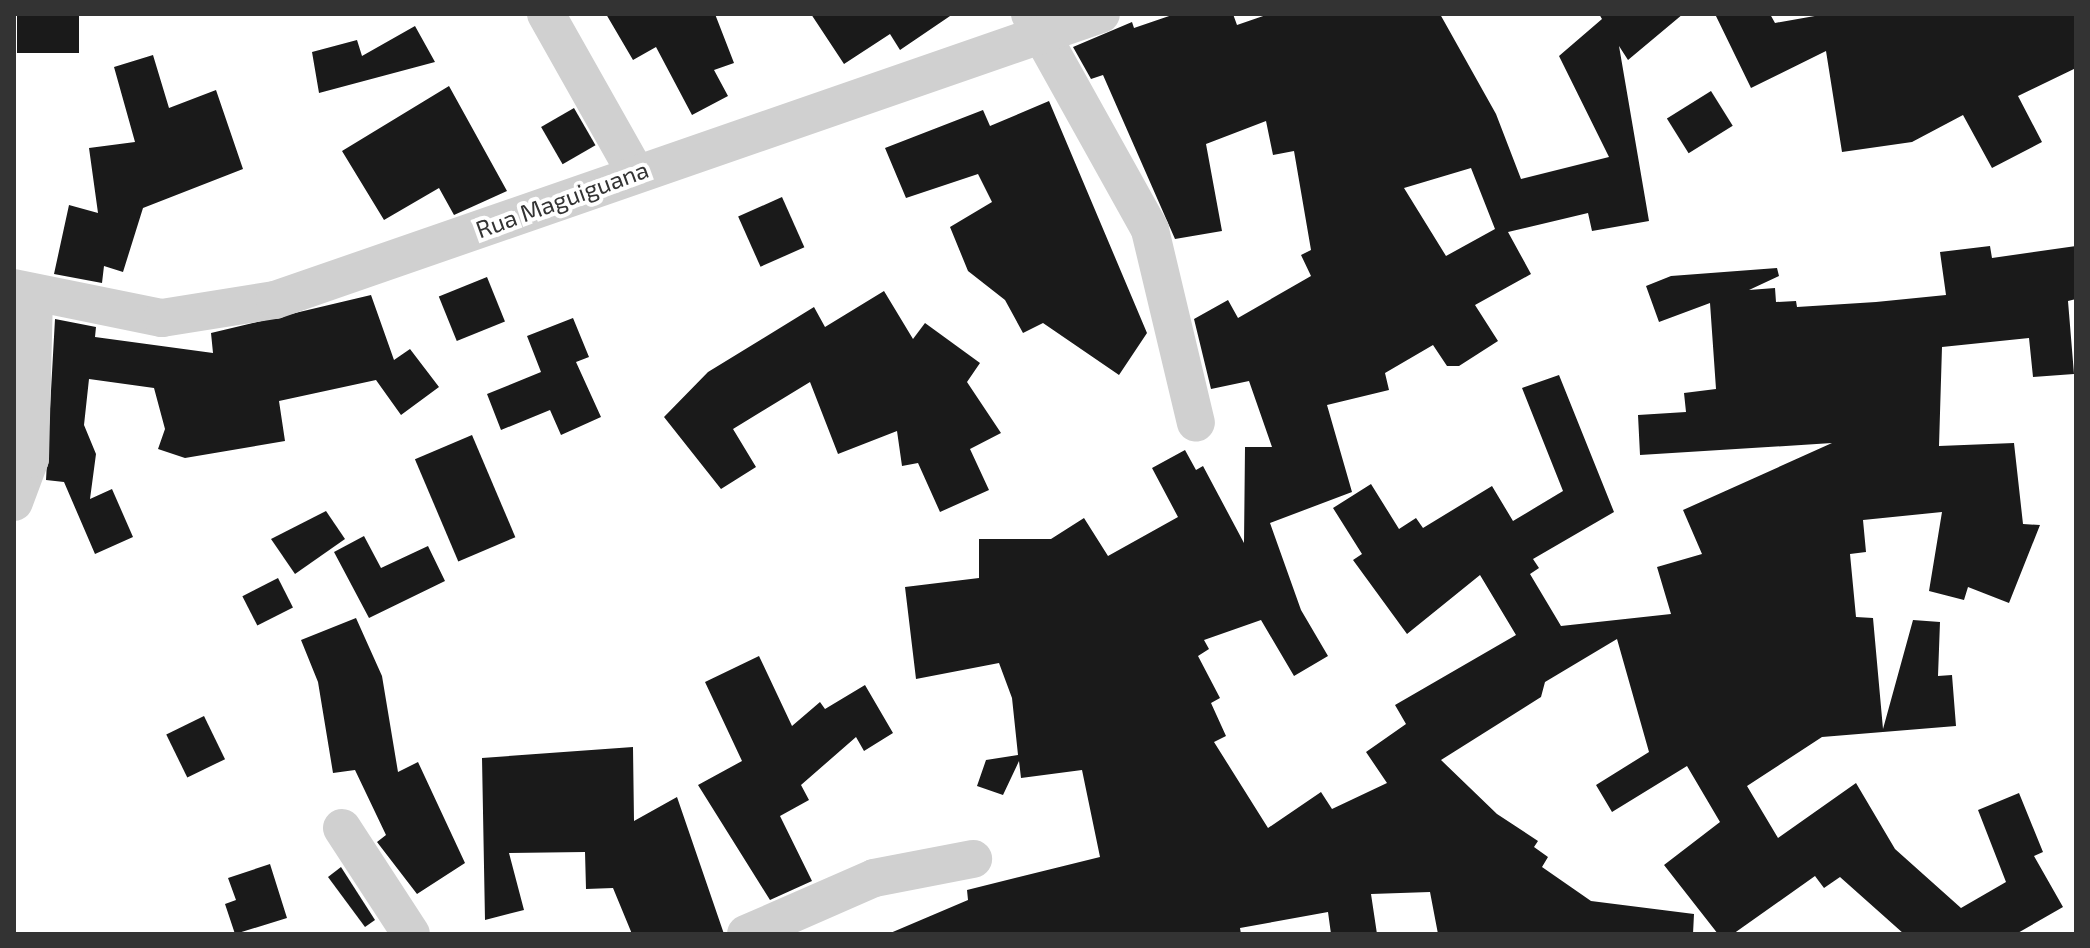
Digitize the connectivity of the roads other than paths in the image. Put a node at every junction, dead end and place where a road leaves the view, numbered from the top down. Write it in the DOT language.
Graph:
graph roads {
  1 [pos="546,14"];
  2 [pos="1101,14"];
  3 [pos="1036,23"];
  4 [pos="635,172"];
  5 [pos="24,292"];
  6 [pos="1196,423"];
  7 [pos="14,502"];
  8 [pos="342,828"];
  9 [pos="973,859"];
  10 [pos="411,934"];
  11 [pos="746,934"];
  1 -- 4 [label="street"];
  2 -- 3 [label="street, Rua Maguiguana"];
  3 -- 4 [label="street, Rua Maguiguana"];
  3 -- 6 [label="street"];
  4 -- 5 [label="street, Rua Maguiguana"];
  5 -- 7 [label="street"];
  8 -- 10 [label="street"];
  9 -- 11 [label="street"];
}
